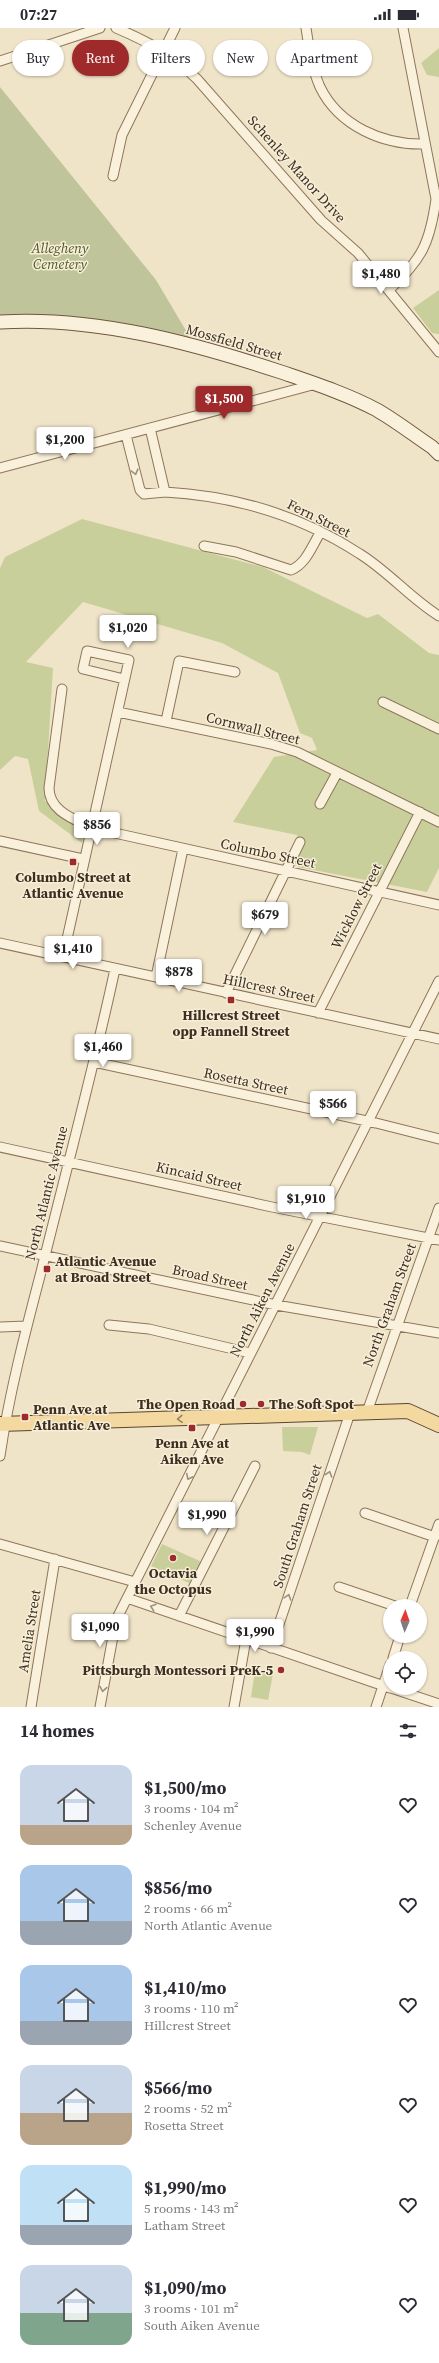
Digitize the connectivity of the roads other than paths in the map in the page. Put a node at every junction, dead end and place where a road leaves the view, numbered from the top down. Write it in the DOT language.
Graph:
graph roads {
  1 [pos="100,28"];
  2 [pos="116,28"];
  3 [pos="174,28"];
  4 [pos="306,28"];
  5 [pos="402,28"];
  6 [pos="145,40"];
  7 [pos="169,40"];
  8 [pos="0,61"];
  9 [pos="152,76"];
  10 [pos="194,76"];
  11 [pos="424,144"];
  12 [pos="113,176"];
  13 [pos="390,289"];
  14 [pos="0,322"];
  15 [pos="439,352"];
  16 [pos="316,384"];
  17 [pos="150,428"];
  18 [pos="126,434"];
  19 [pos="438,452"];
  20 [pos="0,468"];
  21 [pos="165,492"];
  22 [pos="320,533"];
  23 [pos="204,546"];
  24 [pos="439,616"];
  25 [pos="235,672"];
  26 [pos="124,679"];
  27 [pos="62,689"];
  28 [pos="384,702"];
  29 [pos="118,712"];
  30 [pos="166,721"];
  31 [pos="439,729"];
  32 [pos="337,773"];
  33 [pos="320,804"];
  34 [pos="420,812"];
  35 [pos="439,822"];
  36 [pos="92,828"];
  37 [pos="0,841"];
  38 [pos="300,842"];
  39 [pos="183,849"];
  40 [pos="83,858"];
  41 [pos="287,871"];
  42 [pos="380,891"];
  43 [pos="439,905"];
  44 [pos="0,944"];
  45 [pos="63,957"];
  46 [pos="115,969"];
  47 [pos="156,978"];
  48 [pos="439,981"];
  49 [pos="226,993"];
  50 [pos="318,1013"];
  51 [pos="412,1034"];
  52 [pos="439,1039"];
  53 [pos="94,1062"];
  54 [pos="368,1121"];
  55 [pos="439,1139"];
  56 [pos="0,1147"];
  57 [pos="67,1161"];
  58 [pos="439,1208"];
  59 [pos="320,1216"];
  60 [pos="428,1238"];
  61 [pos="439,1240"];
  62 [pos="0,1246"];
  63 [pos="45,1255"];
  64 [pos="276,1305"];
  65 [pos="109,1325"];
  66 [pos="27,1326"];
  67 [pos="397,1326"];
  68 [pos="0,1327"];
  69 [pos="439,1333"];
  70 [pos="250,1353"];
  71 [pos="367,1412"];
  72 [pos="350,1413"];
  73 [pos="219,1417"];
  74 [pos="2,1424"];
  75 [pos="439,1425"];
  76 [pos="0,1456"];
  77 [pos="255,1466"];
  78 [pos="365,1513"];
  79 [pos="439,1524"];
  80 [pos="434,1537"];
  81 [pos="0,1544"];
  82 [pos="55,1559"];
  83 [pos="135,1582"];
  84 [pos="339,1587"];
  85 [pos="127,1598"];
  86 [pos="412,1599"];
  87 [pos="383,1602"];
  88 [pos="178,1616"];
  89 [pos="246,1639"];
  90 [pos="272,1648"];
  91 [pos="383,1685"];
  92 [pos="383,1695"];
  93 [pos="412,1695"];
  94 [pos="439,1704"];
  95 [pos="31,1707"];
  96 [pos="100,1707"];
  97 [pos="234,1707"];
  98 [pos="376,1707"];
  1 -- 8 [label="street"];
  2 -- 6 [label="street, Schenley Manor Drive"];
  3 -- 7 [label="street"];
  4 -- 11 [label="street"];
  5 -- 11 [label="street"];
  9 -- 12 [label="street"];
  10 -- 13 [label="street, Schenley Manor Drive"];
  11 -- 13 [label="street"];
  13 -- 15 [label="street, Schenley Manor Drive"];
  14 -- 16 [label="street, Mossfield Street"];
  16 -- 17 [label="street"];
  16 -- 19 [label="street, Mossfield Street"];
  17 -- 18 [label="street"];
  17 -- 21 [label="street"];
  18 -- 20 [label="street"];
  18 -- 21 [label="street, Fern Street, one-way"];
  21 -- 22 [label="street, Fern Street"];
  22 -- 23 [label="street"];
  22 -- 24 [label="street, Fern Street"];
  25 -- 30 [label="street"];
  26 -- 26 [label="street"];
  26 -- 29 [label="street"];
  27 -- 36 [label="street, Columbo Street"];
  28 -- 31 [label="street"];
  29 -- 30 [label="street, Cornwall Street"];
  29 -- 36 [label="street"];
  30 -- 32 [label="street, Cornwall Street"];
  32 -- 33 [label="street"];
  32 -- 34 [label="street, Cornwall Street"];
  34 -- 35 [label="street, Cornwall Street"];
  34 -- 42 [label="street, Wicklow Street"];
  36 -- 39 [label="street, Columbo Street"];
  36 -- 40 [label="street"];
  37 -- 40 [label="street"];
  38 -- 41 [label="street"];
  39 -- 41 [label="street, Columbo Street"];
  39 -- 47 [label="street"];
  40 -- 45 [label="street"];
  41 -- 42 [label="street, Columbo Street"];
  41 -- 49 [label="street"];
  42 -- 43 [label="street, Columbo Street"];
  42 -- 50 [label="street, Wicklow Street"];
  44 -- 45 [label="street, Hillcrest Street"];
  45 -- 46 [label="street, Hillcrest Street"];
  46 -- 47 [label="street, Hillcrest Street"];
  46 -- 53 [label="street, North Atlantic Avenue"];
  47 -- 49 [label="street, Hillcrest Street"];
  48 -- 51 [label="street, North Aiken Avenue"];
  49 -- 50 [label="street, Hillcrest Street"];
  50 -- 51 [label="street, Hillcrest Street"];
  51 -- 52 [label="street, Hillcrest Street"];
  51 -- 54 [label="street, North Aiken Avenue"];
  53 -- 54 [label="street, Rosetta Street"];
  53 -- 57 [label="street, North Atlantic Avenue"];
  54 -- 55 [label="street, Rosetta Street"];
  54 -- 59 [label="street, North Aiken Avenue"];
  56 -- 57 [label="street, Kincaid Street"];
  57 -- 59 [label="street, Kincaid Street"];
  57 -- 63 [label="street, North Atlantic Avenue"];
  58 -- 60 [label="street, North Graham Street"];
  59 -- 60 [label="street, Kincaid Street"];
  59 -- 64 [label="street, North Aiken Avenue"];
  60 -- 61 [label="street, Kincaid Street"];
  60 -- 67 [label="street, North Graham Street"];
  62 -- 63 [label="street, Broad Street"];
  63 -- 64 [label="street, Broad Street"];
  63 -- 66 [label="street, North Atlantic Avenue"];
  64 -- 67 [label="street, Broad Street"];
  64 -- 70 [label="street, North Aiken Avenue"];
  65 -- 70 [label="street"];
  66 -- 68 [label="street"];
  66 -- 74 [label="street, North Atlantic Avenue"];
  67 -- 69 [label="street, Broad Street"];
  67 -- 71 [label="street, North Graham Street"];
  70 -- 73 [label="street, North Aiken Avenue"];
  71 -- 72 [label="main road"];
  71 -- 75 [label="main road"];
  72 -- 73 [label="main road"];
  90 -- 72 [label="street, South Graham Street, one-way"];
  73 -- 74 [label="main road, one-way"];
  73 -- 83 [label="street, North Aiken Avenue, one-way"];
  74 -- 76 [label="street, North Atlantic Avenue"];
  77 -- 88 [label="street"];
  78 -- 80 [label="street"];
  79 -- 80 [label="street"];
  80 -- 86 [label="street"];
  81 -- 82 [label="street"];
  82 -- 83 [label="street"];
  82 -- 95 [label="street, Amelia Street"];
  83 -- 85 [label="street, North Aiken Avenue"];
  84 -- 87 [label="street"];
  88 -- 85 [label="street, one-way"];
  85 -- 96 [label="street, North Aiken Avenue, one-way"];
  88 -- 89 [label="street"];
  89 -- 90 [label="street"];
  89 -- 97 [label="street"];
  90 -- 91 [label="street"];
  92 -- 98 [label="street"];
  93 -- 94 [label="street"];
}
